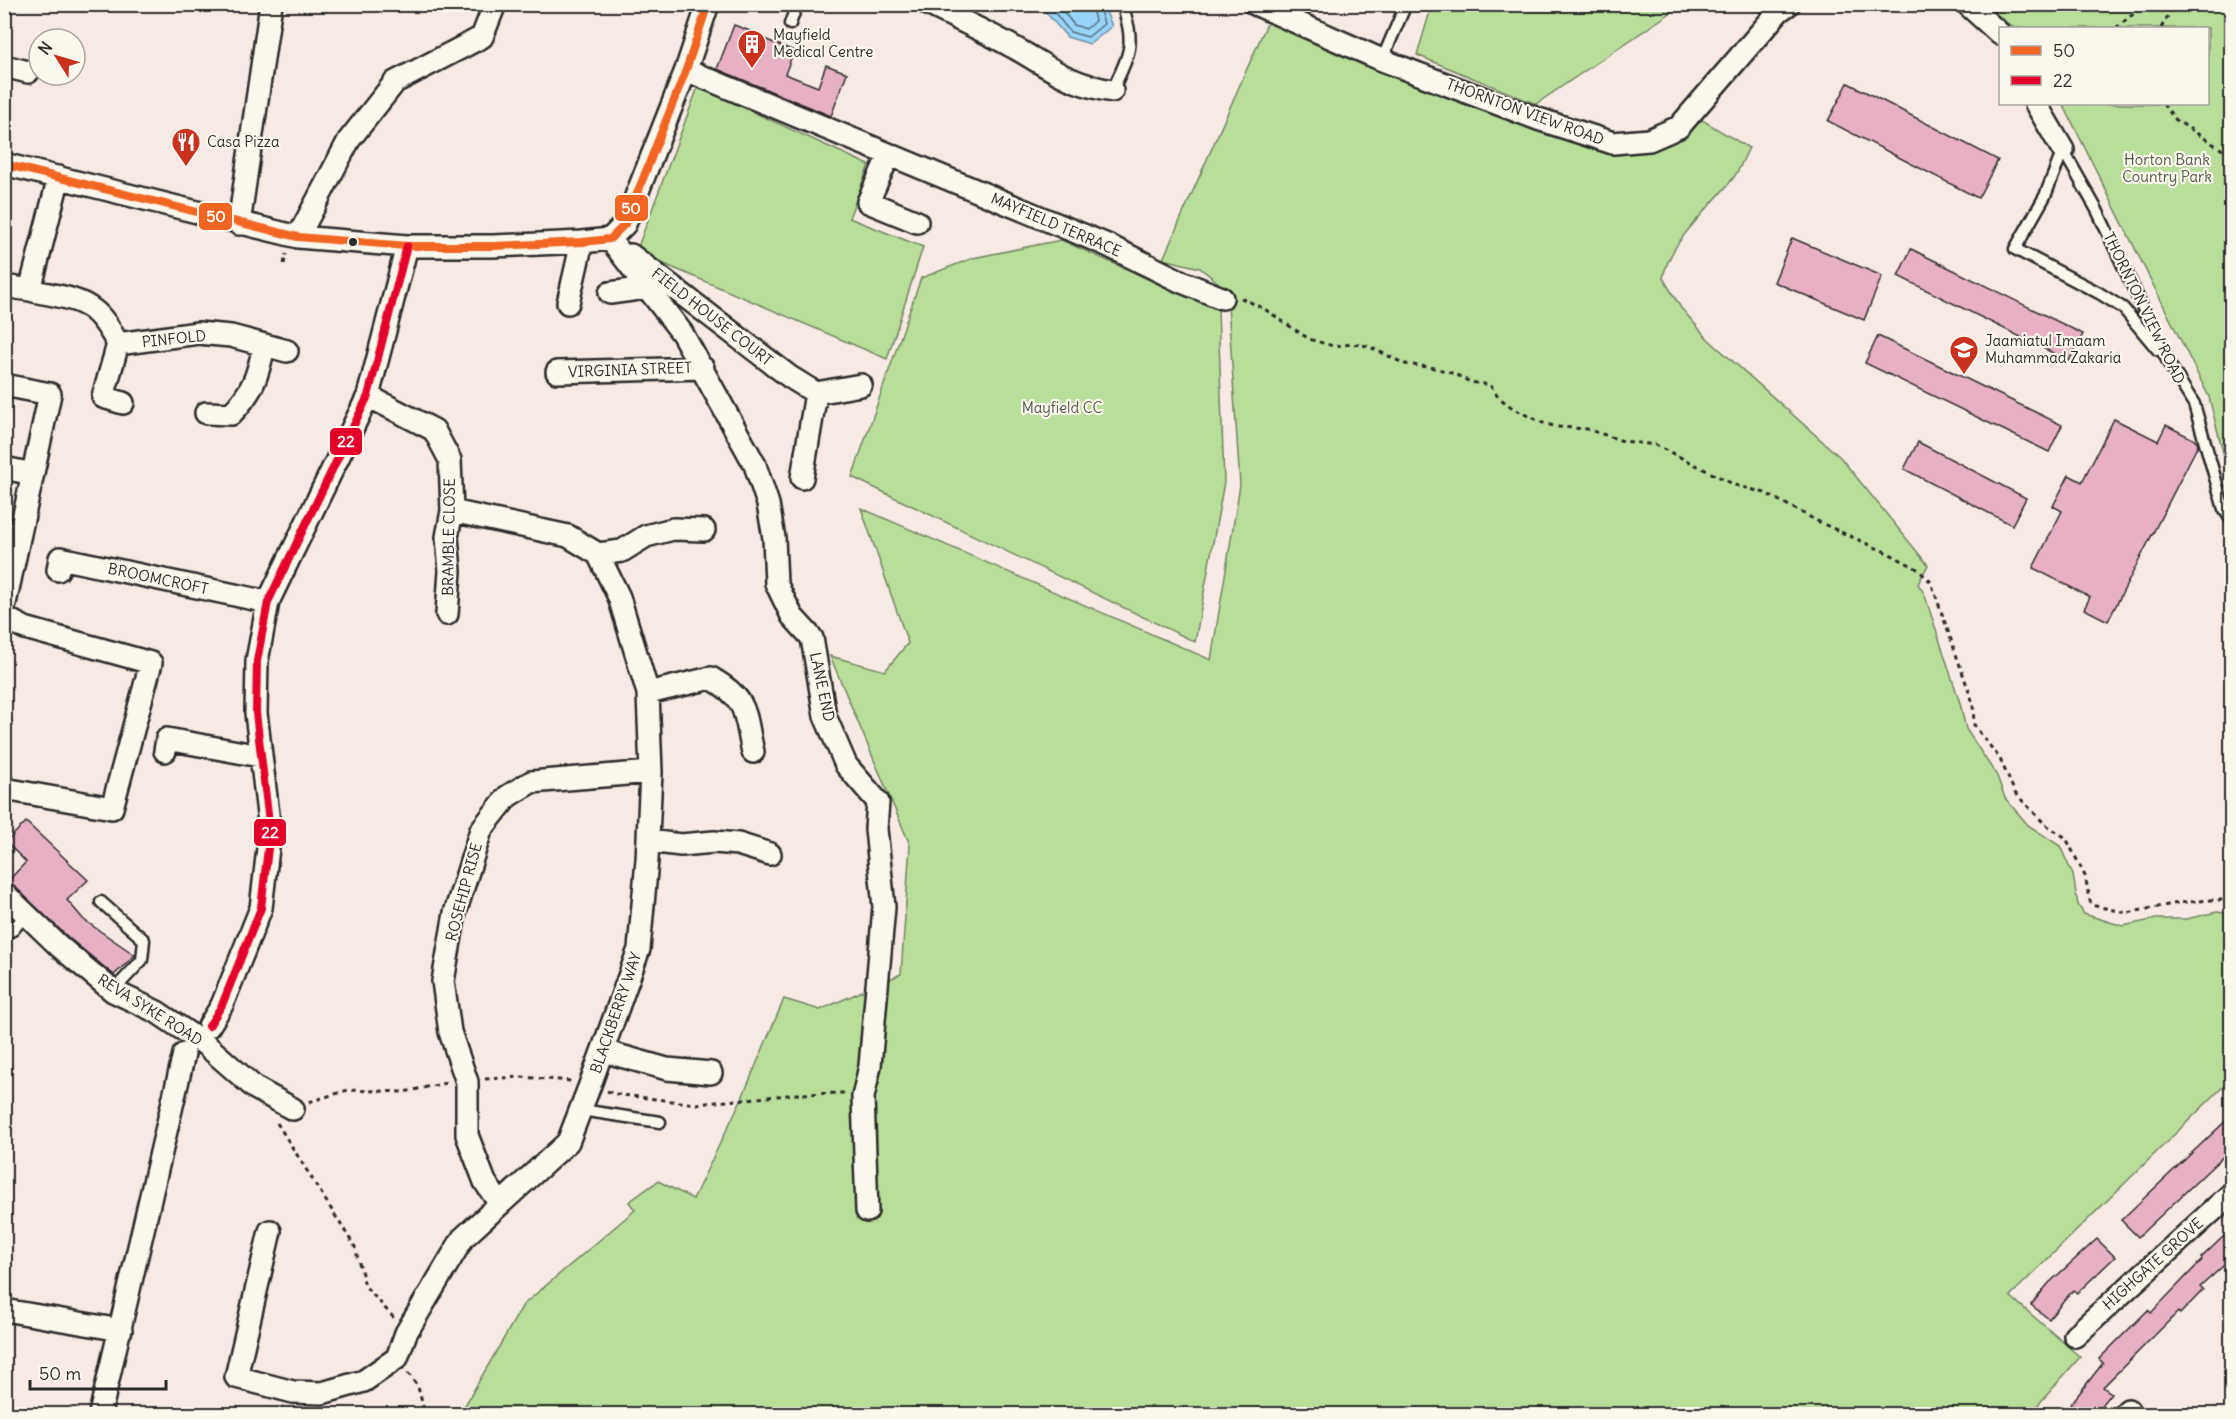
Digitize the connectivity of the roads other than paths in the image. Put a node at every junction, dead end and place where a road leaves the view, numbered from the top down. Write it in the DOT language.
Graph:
graph roads {
  1 [pos="271,4"];
  2 [pos="495,4"];
  3 [pos="708,4"];
  4 [pos="797,4"];
  5 [pos="928,4"];
  6 [pos="1255,4"];
  7 [pos="1406,4"];
  8 [pos="1789,4"];
  9 [pos="1967,4"];
  10 [pos="1125,14"];
  11 [pos="790,24"];
  12 [pos="1999,32"];
  13 [pos="1382,60"];
  14 [pos="4,66"];
  15 [pos="686,70"];
  16 [pos="27,72"];
  17 [pos="1112,91"];
  18 [pos="2037,105"];
  19 [pos="2063,150"];
  20 [pos="889,155"];
  21 [pos="4,164"];
  22 [pos="59,177"];
  23 [pos="917,222"];
  24 [pos="238,224"];
  25 [pos="298,237"];
  26 [pos="610,239"];
  27 [pos="582,242"];
  28 [pos="407,246"];
  29 [pos="4,286"];
  30 [pos="646,288"];
  31 [pos="30,290"];
  32 [pos="610,293"];
  33 [pos="1222,298"];
  34 [pos="568,303"];
  35 [pos="118,344"];
  36 [pos="264,346"];
  37 [pos="287,351"];
  38 [pos="2169,364"];
  39 [pos="703,368"];
  40 [pos="557,372"];
  41 [pos="4,385"];
  42 [pos="861,385"];
  43 [pos="816,393"];
  44 [pos="368,396"];
  45 [pos="123,403"];
  46 [pos="206,413"];
  47 [pos="4,468"];
  48 [pos="33,474"];
  49 [pos="802,478"];
  50 [pos="452,511"];
  51 [pos="2232,521"];
  52 [pos="704,530"];
  53 [pos="11,545"];
  54 [pos="598,554"];
  55 [pos="58,570"];
  56 [pos="268,602"];
  57 [pos="4,608"];
  58 [pos="447,614"];
  59 [pos="4,617"];
  60 [pos="648,693"];
  61 [pos="165,751"];
  62 [pos="753,752"];
  63 [pos="260,756"];
  64 [pos="651,772"];
  65 [pos="4,786"];
  66 [pos="648,841"];
  67 [pos="770,854"];
  68 [pos="4,893"];
  69 [pos="101,902"];
  70 [pos="26,914"];
  71 [pos="4,934"];
  72 [pos="113,991"];
  73 [pos="209,1026"];
  74 [pos="603,1051"];
  75 [pos="184,1054"];
  76 [pos="711,1073"];
  77 [pos="293,1109"];
  78 [pos="580,1110"];
  79 [pos="660,1122"];
  80 [pos="2232,1193"];
  81 [pos="500,1204"];
  82 [pos="867,1211"];
  83 [pos="270,1231"];
  84 [pos="4,1310"];
  85 [pos="121,1330"];
  86 [pos="2074,1336"];
  87 [pos="100,1414"];
  1 -- 24 [label="street"];
  2 -- 25 [label="street"];
  3 -- 15 [label="street"];
  4 -- 11 [label="lane"];
  5 -- 17 [label="street"];
  6 -- 13 [label="street, THORNTON VIEW ROAD"];
  7 -- 13 [label="lane"];
  8 -- 13 [label="street, THORNTON VIEW ROAD"];
  9 -- 12 [label="street"];
  10 -- 17 [label="lane"];
  14 -- 16 [label="street"];
  15 -- 20 [label="street, MAYFIELD TERRACE"];
  15 -- 26 [label="street"];
  18 -- 19 [label="street, THORNTON VIEW ROAD"];
  19 -- 38 [label="lane, THORNTON VIEW ROAD"];
  19 -- 38 [label="lane"];
  20 -- 23 [label="street"];
  20 -- 33 [label="street, MAYFIELD TERRACE"];
  21 -- 22 [label="street"];
  22 -- 24 [label="street"];
  22 -- 31 [label="street"];
  24 -- 25 [label="street"];
  25 -- 28 [label="street"];
  26 -- 27 [label="street"];
  26 -- 30 [label="street, LANE END"];
  26 -- 43 [label="street, FIELD HOUSE COURT"];
  27 -- 28 [label="street"];
  27 -- 34 [label="street"];
  28 -- 44 [label="street"];
  29 -- 31 [label="street"];
  30 -- 32 [label="street"];
  30 -- 39 [label="street, LANE END"];
  31 -- 35 [label="street"];
  35 -- 36 [label="street, PINFOLD"];
  35 -- 45 [label="street"];
  36 -- 37 [label="street, PINFOLD"];
  36 -- 46 [label="street"];
  38 -- 51 [label="lane, THORNTON VIEW ROAD"];
  39 -- 40 [label="street, VIRGINIA STREET"];
  39 -- 82 [label="street, LANE END"];
  41 -- 48 [label="street"];
  42 -- 43 [label="street"];
  43 -- 49 [label="street"];
  44 -- 50 [label="street, BRAMBLE CLOSE"];
  44 -- 56 [label="street"];
  47 -- 48 [label="street"];
  48 -- 53 [label="street"];
  50 -- 54 [label="street"];
  50 -- 58 [label="street, BRAMBLE CLOSE"];
  52 -- 54 [label="street"];
  53 -- 57 [label="street"];
  54 -- 60 [label="street, BLACKBERRY WAY"];
  55 -- 56 [label="street, BROOMCROFT"];
  56 -- 63 [label="street"];
  59 -- 65 [label="street"];
  60 -- 62 [label="street"];
  60 -- 64 [label="street, BLACKBERRY WAY"];
  61 -- 63 [label="street"];
  63 -- 73 [label="street"];
  64 -- 66 [label="street, BLACKBERRY WAY"];
  64 -- 81 [label="street, ROSEHIP RISE"];
  66 -- 67 [label="street"];
  66 -- 74 [label="street, BLACKBERRY WAY"];
  68 -- 70 [label="street, REVA SYKE ROAD"];
  69 -- 72 [label="lane"];
  70 -- 71 [label="lane"];
  70 -- 72 [label="street, REVA SYKE ROAD"];
  72 -- 77 [label="street, REVA SYKE ROAD"];
  74 -- 76 [label="street"];
  74 -- 78 [label="street, BLACKBERRY WAY"];
  75 -- 85 [label="street"];
  78 -- 79 [label="lane"];
  78 -- 81 [label="street, BLACKBERRY WAY"];
  80 -- 86 [label="street, HIGHGATE GROVE"];
  81 -- 83 [label="street, BLACKBERRY WAY"];
  84 -- 85 [label="street"];
  85 -- 87 [label="street"];
}
